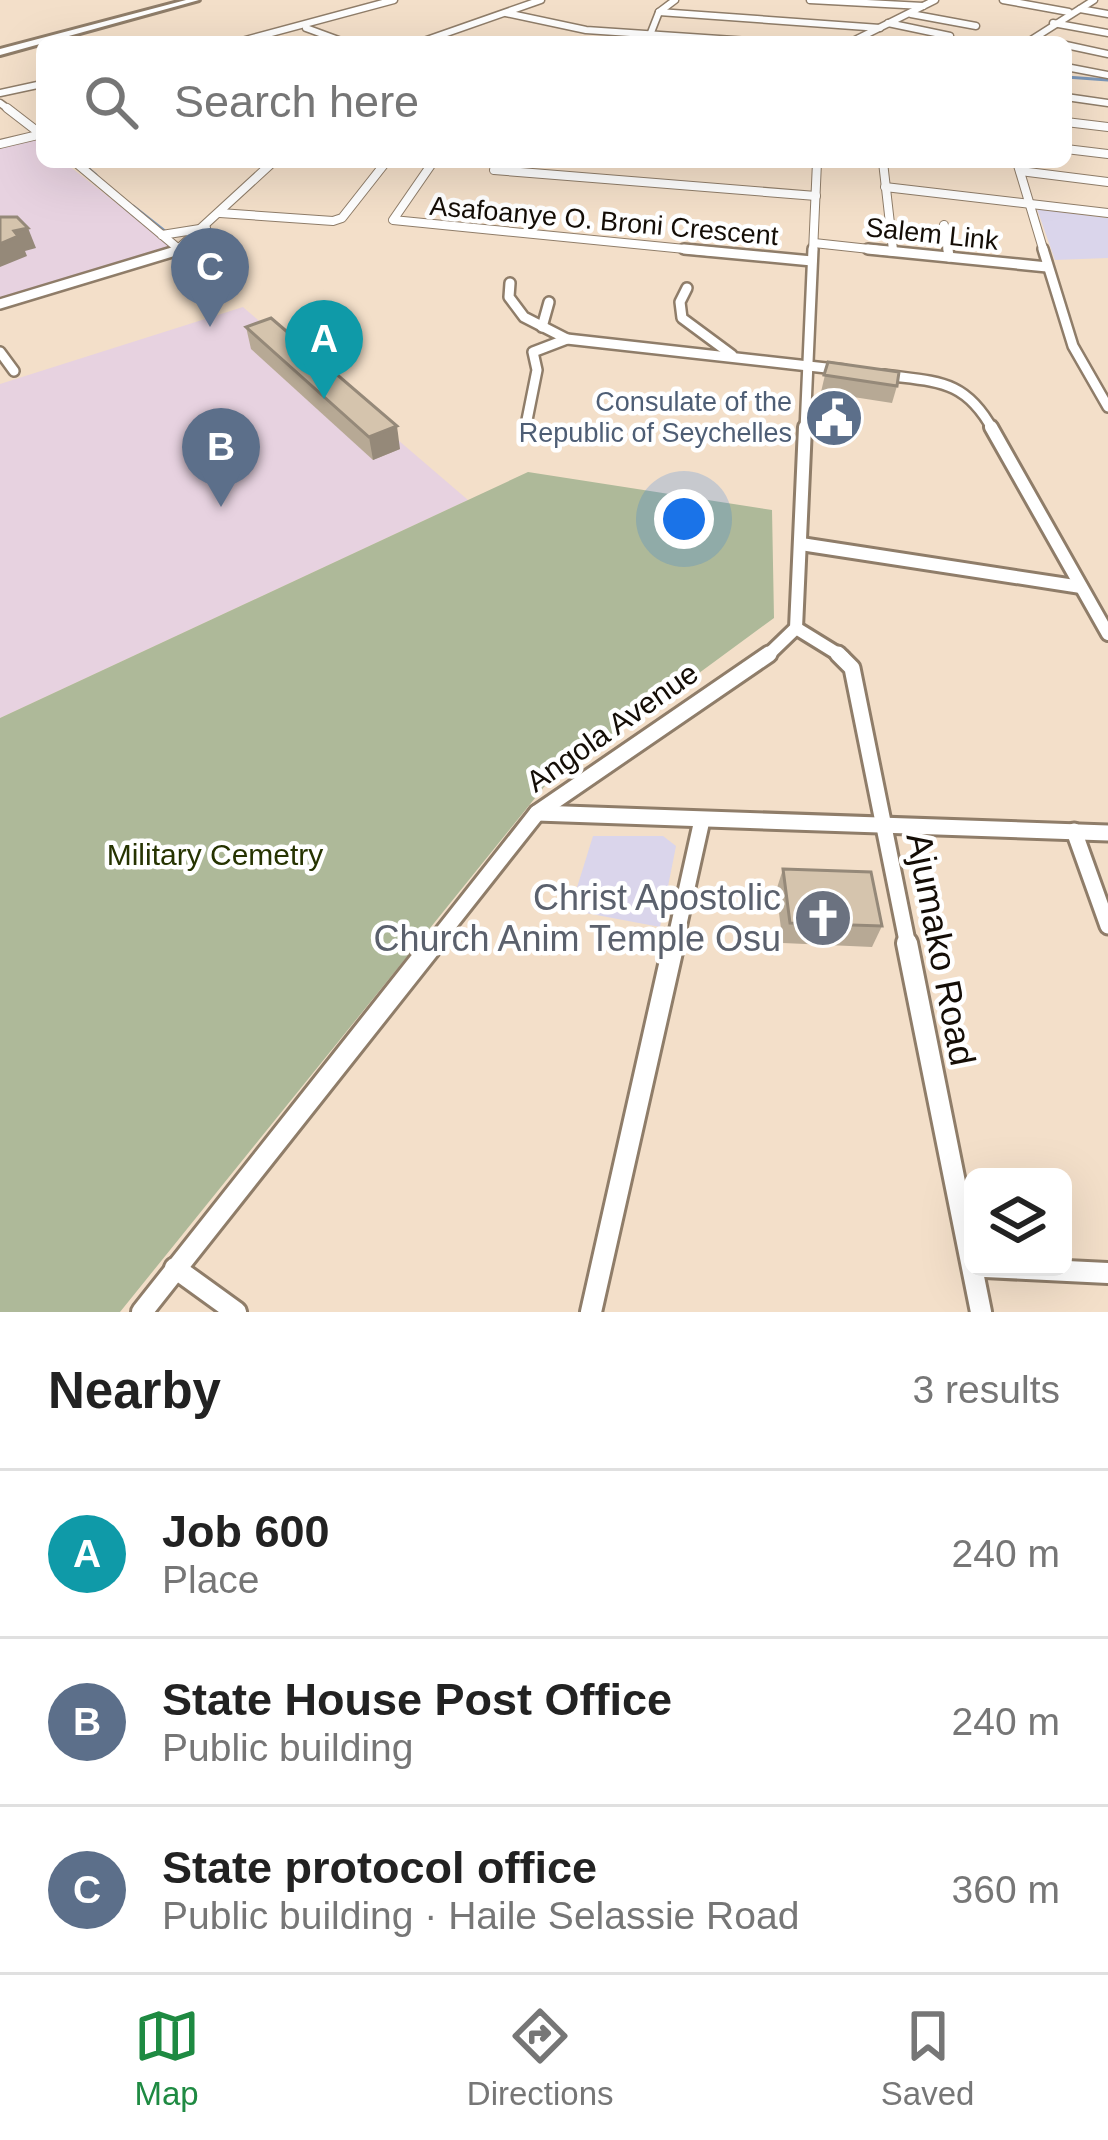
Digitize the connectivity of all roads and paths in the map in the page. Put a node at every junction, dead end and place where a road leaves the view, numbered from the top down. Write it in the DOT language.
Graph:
graph roads {
  1 [pos="186,0"];
  2 [pos="195,0"];
  3 [pos="394,0"];
  4 [pos="541,0"];
  5 [pos="675,0"];
  6 [pos="810,0"];
  7 [pos="935,0"];
  8 [pos="1003,0"];
  9 [pos="1094,0"];
  10 [pos="923,6"];
  11 [pos="1080,9"];
  12 [pos="659,12"];
  13 [pos="1069,12"];
  14 [pos="506,13"];
  15 [pos="909,13"];
  16 [pos="1108,14"];
  17 [pos="1053,23"];
  18 [pos="884,26"];
  19 [pos="976,26"];
  20 [pos="306,28"];
  21 [pos="606,32"];
  22 [pos="1108,33"];
  23 [pos="650,35"];
  24 [pos="55,36"];
  25 [pos="57,36"];
  26 [pos="267,36"];
  27 [pos="328,36"];
  28 [pos="439,36"];
  29 [pos="597,36"];
  30 [pos="666,36"];
  31 [pos="863,36"];
  32 [pos="950,36"];
  33 [pos="1035,36"];
  34 [pos="36,41"];
  35 [pos="36,42"];
  36 [pos="1072,46"];
  37 [pos="0,51"];
  38 [pos="1108,53"];
  39 [pos="1072,69"];
  40 [pos="1108,75"];
  41 [pos="36,85"];
  42 [pos="0,93"];
  43 [pos="1072,99"];
  44 [pos="0,103"];
  45 [pos="1108,103"];
  46 [pos="1072,123"];
  47 [pos="1108,127"];
  48 [pos="36,130"];
  49 [pos="36,135"];
  50 [pos="0,144"];
  51 [pos="1072,149"];
  52 [pos="1108,154"];
  53 [pos="82,168"];
  54 [pos="267,168"];
  55 [pos="381,168"];
  56 [pos="429,168"];
  57 [pos="817,168"];
  58 [pos="883,168"];
  59 [pos="1020,168"];
  60 [pos="1030,168"];
  61 [pos="494,170"];
  62 [pos="1108,182"];
  63 [pos="885,188"];
  64 [pos="816,196"];
  65 [pos="1032,203"];
  66 [pos="220,213"];
  67 [pos="1108,213"];
  68 [pos="944,225"];
  69 [pos="206,228"];
  70 [pos="162,235"];
  71 [pos="814,243"];
  72 [pos="180,250"];
  73 [pos="893,250"];
  74 [pos="949,256"];
  75 [pos="812,260"];
  76 [pos="1047,267"];
  77 [pos="510,283"];
  78 [pos="687,288"];
  79 [pos="549,302"];
  80 [pos="0,304"];
  81 [pos="542,327"];
  82 [pos="567,339"];
  83 [pos="0,352"];
  84 [pos="732,355"];
  85 [pos="808,364"];
  86 [pos="14,371"];
  87 [pos="853,371"];
  88 [pos="875,374"];
  89 [pos="1107,405"];
  90 [pos="527,420"];
  91 [pos="801,544"];
  92 [pos="1081,587"];
  93 [pos="796,628"];
  94 [pos="1108,634"];
  95 [pos="537,813"];
  96 [pos="702,820"];
  97 [pos="882,825"];
  98 [pos="1074,831"];
  99 [pos="1108,832"];
  100 [pos="1108,926"];
  101 [pos="964,1210"];
  102 [pos="175,1268"];
  103 [pos="1072,1271"];
  104 [pos="1108,1273"];
  105 [pos="977,1276"];
  106 [pos="142,1312"];
  107 [pos="236,1312"];
  108 [pos="591,1312"];
  109 [pos="981,1312"];
  1 -- 24 [label="main road"];
  2 -- 25 [label="main road"];
  3 -- 20 [label="street"];
  4 -- 14 [label="street"];
  5 -- 12 [label="street"];
  6 -- 10 [label="street"];
  7 -- 10 [label="street"];
  8 -- 13 [label="street"];
  9 -- 11 [label="street"];
  10 -- 15 [label="street"];
  11 -- 13 [label="street"];
  11 -- 16 [label="street"];
  12 -- 18 [label="street"];
  12 -- 23 [label="street"];
  13 -- 17 [label="street"];
  14 -- 21 [label="street"];
  14 -- 28 [label="street"];
  15 -- 18 [label="street"];
  15 -- 19 [label="street"];
  17 -- 22 [label="street"];
  17 -- 33 [label="street"];
  18 -- 31 [label="street"];
  18 -- 32 [label="street"];
  20 -- 26 [label="street"];
  20 -- 27 [label="street"];
  21 -- 23 [label="street"];
  21 -- 29 [label="street"];
  23 -- 30 [label="street"];
  34 -- 37 [label="main road"];
  35 -- 37 [label="main road"];
  36 -- 38 [label="street"];
  39 -- 40 [label="street"];
  41 -- 42 [label="street"];
  43 -- 45 [label="street"];
  44 -- 48 [label="street"];
  46 -- 47 [label="street"];
  49 -- 50 [label="street"];
  51 -- 52 [label="street"];
  53 -- 70 [label="street"];
  54 -- 66 [label="street"];
  55 -- 66 [label="street"];
  56 -- 75 [label="street, Asafoanye O. Broni Crescent"];
  57 -- 64 [label="street"];
  58 -- 63 [label="street"];
  59 -- 65 [label="street"];
  60 -- 62 [label="street"];
  61 -- 64 [label="street"];
  63 -- 65 [label="street"];
  63 -- 73 [label="street"];
  64 -- 71 [label="street"];
  65 -- 67 [label="street"];
  65 -- 76 [label="street"];
  66 -- 69 [label="street"];
  68 -- 74 [label="street"];
  69 -- 70 [label="street"];
  69 -- 72 [label="street"];
  70 -- 72 [label="street"];
  71 -- 73 [label="street, Salem Link"];
  71 -- 75 [label="street"];
  72 -- 80 [label="street"];
  73 -- 74 [label="street, Salem Link"];
  74 -- 76 [label="street, Salem Link"];
  75 -- 85 [label="street"];
  76 -- 89 [label="street"];
  77 -- 81 [label="street"];
  78 -- 84 [label="street"];
  79 -- 81 [label="street"];
  81 -- 82 [label="street"];
  82 -- 84 [label="street"];
  82 -- 90 [label="street"];
  83 -- 86 [label="street"];
  84 -- 85 [label="street"];
  85 -- 87 [label="street"];
  85 -- 91 [label="street"];
  88 -- 92 [label="street"];
  91 -- 92 [label="street"];
  91 -- 93 [label="street"];
  92 -- 94 [label="street"];
  93 -- 95 [label="street, Angola Avenue"];
  93 -- 97 [label="street, Ajumako Road"];
  95 -- 96 [label="street"];
  95 -- 102 [label="street, Angola Avenue"];
  96 -- 97 [label="street"];
  96 -- 108 [label="street"];
  97 -- 98 [label="street"];
  97 -- 101 [label="street, Ajumako Road"];
  98 -- 99 [label="street"];
  98 -- 100 [label="street"];
  102 -- 106 [label="street, Angola Avenue"];
  102 -- 107 [label="street"];
  103 -- 104 [label="street"];
  105 -- 109 [label="street, Ajumako Road"];
}
